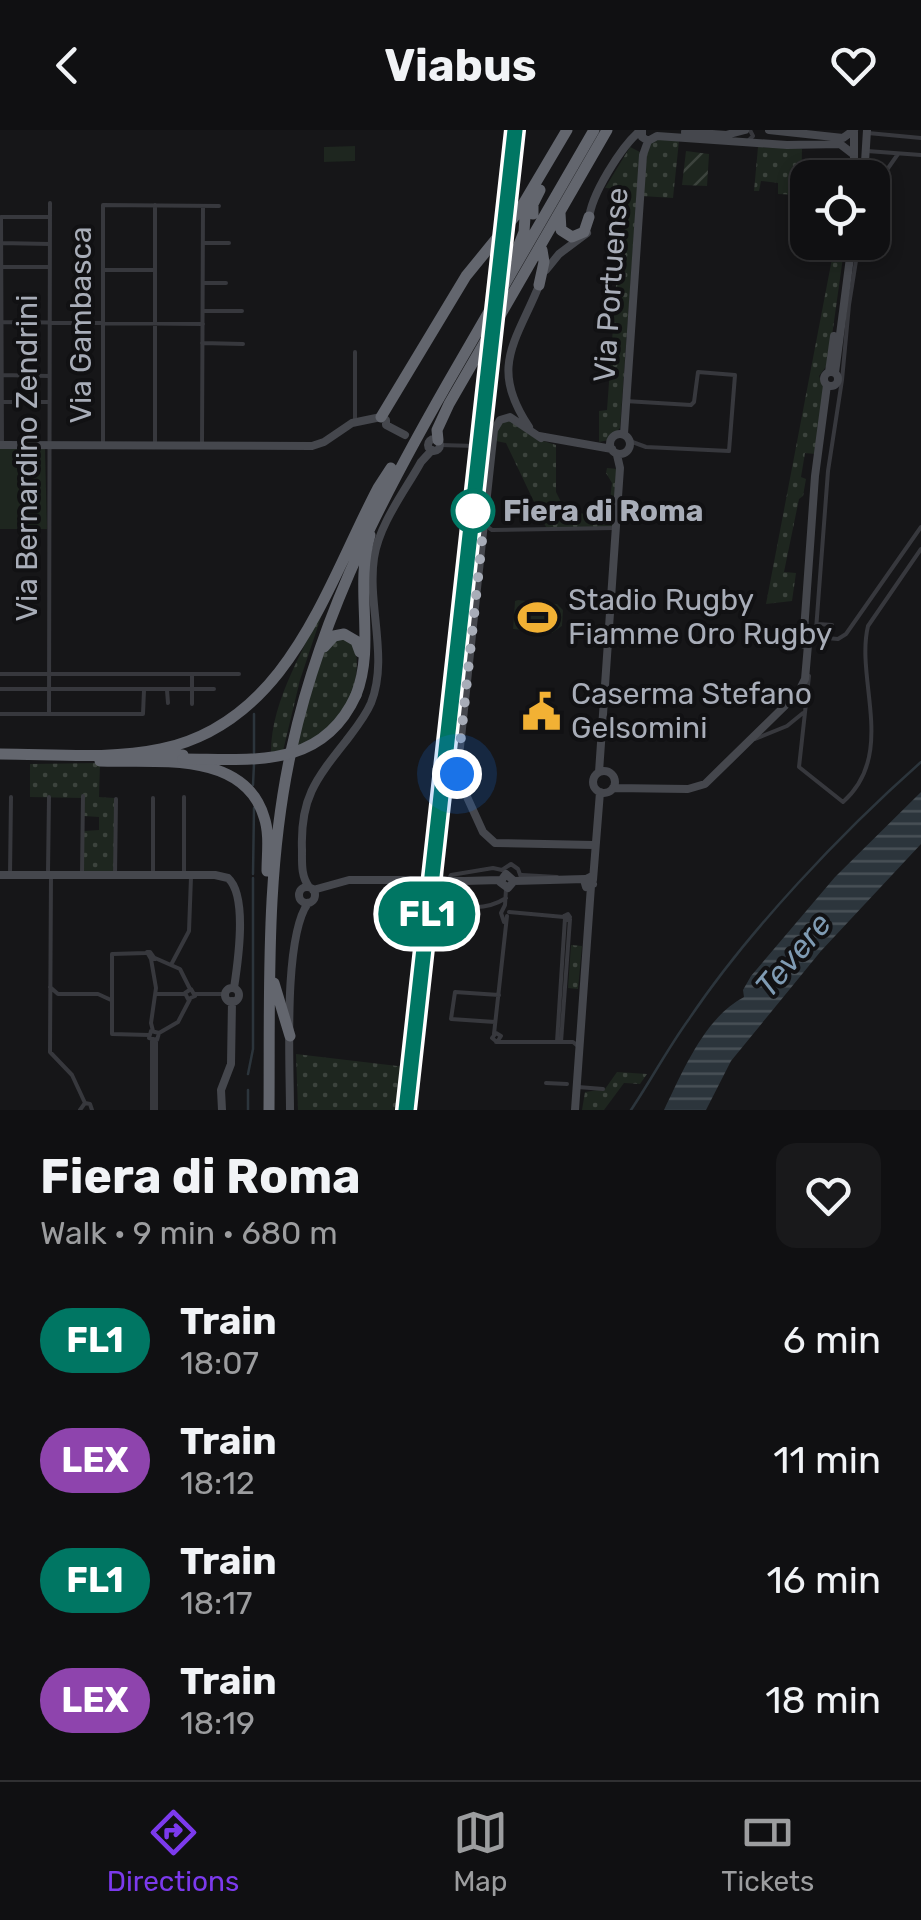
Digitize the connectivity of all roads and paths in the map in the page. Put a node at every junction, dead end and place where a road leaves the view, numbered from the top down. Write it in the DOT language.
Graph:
graph roads {
  1 [pos="567,130"];
  2 [pos="575,130"];
  3 [pos="591,130"];
  4 [pos="607,130"];
  5 [pos="641,130"];
  6 [pos="747,130"];
  7 [pos="758,130"];
  8 [pos="769,130"];
  9 [pos="854,130"];
  10 [pos="787,131"];
  11 [pos="657,132"];
  12 [pos="868,132"];
  13 [pos="814,133"];
  14 [pos="921,138"];
  15 [pos="648,141"];
  16 [pos="753,142"];
  17 [pos="780,144"];
  18 [pos="791,145"];
  19 [pos="813,145"];
  20 [pos="626,147"];
  21 [pos="867,151"];
  22 [pos="886,152"];
  23 [pos="898,153"];
  24 [pos="852,154"];
  25 [pos="643,155"];
  26 [pos="921,155"];
  27 [pos="852,160"];
  28 [pos="866,160"];
  29 [pos="889,160"];
  30 [pos="890,163"];
  31 [pos="527,198"];
  32 [pos="50,203"];
  33 [pos="155,205"];
  34 [pos="563,205"];
  35 [pos="203,206"];
  36 [pos="219,206"];
  37 [pos="533,214"];
  38 [pos="50,217"];
  39 [pos="589,217"];
  40 [pos="0,243"];
  41 [pos="203,243"];
  42 [pos="50,244"];
  43 [pos="229,244"];
  44 [pos="539,250"];
  45 [pos="514,258"];
  46 [pos="851,260"];
  47 [pos="852,260"];
  48 [pos="1,267"];
  49 [pos="50,267"];
  50 [pos="103,270"];
  51 [pos="156,270"];
  52 [pos="226,283"];
  53 [pos="203,284"];
  54 [pos="539,285"];
  55 [pos="203,310"];
  56 [pos="242,311"];
  57 [pos="1,322"];
  58 [pos="49,322"];
  59 [pos="103,323"];
  60 [pos="155,324"];
  61 [pos="203,324"];
  62 [pos="478,330"];
  63 [pos="202,343"];
  64 [pos="242,344"];
  65 [pos="356,352"];
  66 [pos="835,373"];
  67 [pos="1,375"];
  68 [pos="49,376"];
  69 [pos="833,385"];
  70 [pos="625,401"];
  71 [pos="1,402"];
  72 [pos="50,402"];
  73 [pos="381,421"];
  74 [pos="355,422"];
  75 [pos="405,435"];
  76 [pos="626,437"];
  77 [pos="542,438"];
  78 [pos="103,444"];
  79 [pos="1,445"];
  80 [pos="49,445"];
  81 [pos="154,445"];
  82 [pos="202,445"];
  83 [pos="432,445"];
  84 [pos="476,446"];
  85 [pos="615,452"];
  86 [pos="396,461"];
  87 [pos="389,485"];
  88 [pos="484,522"];
  89 [pos="616,524"];
  90 [pos="921,526"];
  91 [pos="921,549"];
  92 [pos="810,634"];
  93 [pos="831,639"];
  94 [pos="807,661"];
  95 [pos="313,668"];
  96 [pos="0,674"];
  97 [pos="49,674"];
  98 [pos="192,674"];
  99 [pos="239,674"];
  100 [pos="0,689"];
  101 [pos="50,690"];
  102 [pos="144,690"];
  103 [pos="168,690"];
  104 [pos="192,690"];
  105 [pos="214,690"];
  106 [pos="807,693"];
  107 [pos="816,694"];
  108 [pos="354,695"];
  109 [pos="168,703"];
  110 [pos="192,704"];
  111 [pos="803,712"];
  112 [pos="0,714"];
  113 [pos="49,714"];
  114 [pos="802,725"];
  115 [pos="787,726"];
  116 [pos="801,734"];
  117 [pos="754,740"];
  118 [pos="0,756"];
  119 [pos="66,757"];
  120 [pos="600,772"];
  121 [pos="614,785"];
  122 [pos="600,792"];
  123 [pos="83,796"];
  124 [pos="11,797"];
  125 [pos="49,797"];
  126 [pos="184,797"];
  127 [pos="153,798"];
  128 [pos="116,800"];
  129 [pos="594,845"];
  130 [pos="49,874"];
  131 [pos="82,874"];
  132 [pos="5,875"];
  133 [pos="502,875"];
  134 [pos="116,876"];
  135 [pos="153,876"];
  136 [pos="188,876"];
  137 [pos="519,879"];
  138 [pos="267,882"];
  139 [pos="587,882"];
  140 [pos="313,893"];
  141 [pos="443,893"];
  142 [pos="442,906"];
  143 [pos="505,910"];
  144 [pos="270,956"];
  145 [pos="153,958"];
  146 [pos="172,963"];
  147 [pos="50,987"];
  148 [pos="58,994"];
  149 [pos="110,994"];
  150 [pos="156,994"];
  151 [pos="190,994"];
  152 [pos="230,995"];
  153 [pos="499,995"];
  154 [pos="50,1001"];
  155 [pos="291,1013"];
  156 [pos="497,1033"];
  157 [pos="154,1036"];
  158 [pos="290,1036"];
  159 [pos="559,1042"];
  160 [pos="576,1046"];
  161 [pos="291,1059"];
  162 [pos="546,1083"];
  163 [pos="572,1085"];
  164 [pos="603,1089"];
  165 [pos="88,1107"];
  166 [pos="154,1110"];
  167 [pos="223,1110"];
  168 [pos="266,1110"];
  169 [pos="293,1110"];
  170 [pos="575,1110"];
  1 -- 31 [label="highway"];
  2 -- 37 [label="highway"];
  3 -- 45 [label="highway"];
  3 -- 62 [label="highway"];
  4 -- 34 [label="highway"];
  5 -- 15 [label="street"];
  5 -- 20 [label="street"];
  6 -- 11 [label="street"];
  6 -- 16 [label="street"];
  7 -- 16 [label="street"];
  8 -- 10 [label="street"];
  9 -- 13 [label="street"];
  9 -- 24 [label="street"];
  10 -- 13 [label="street"];
  10 -- 17 [label="street"];
  10 -- 18 [label="street"];
  11 -- 15 [label="street"];
  11 -- 16 [label="street"];
  12 -- 14 [label="street"];
  12 -- 21 [label="street"];
  13 -- 19 [label="street"];
  15 -- 25 [label="street, Via Portuense"];
  16 -- 17 [label="street"];
  17 -- 18 [label="street"];
  18 -- 19 [label="street"];
  19 -- 24 [label="street"];
  20 -- 25 [label="street"];
  20 -- 39 [label="street"];
  21 -- 22 [label="street"];
  21 -- 28 [label="street"];
  22 -- 23 [label="street"];
  22 -- 29 [label="street"];
  23 -- 26 [label="street"];
  23 -- 30 [label="street"];
  24 -- 27 [label="street"];
  25 -- 70 [label="street, Via Portuense"];
  31 -- 45 [label="highway"];
  31 -- 73 [label="highway"];
  32 -- 38 [label="street, Via Bernardino Zendrini"];
  33 -- 35 [label="street"];
  33 -- 50 [label="street, Via Gambasca"];
  33 -- 51 [label="street"];
  34 -- 39 [label="highway"];
  34 -- 44 [label="highway"];
  35 -- 36 [label="street"];
  35 -- 41 [label="street"];
  38 -- 40 [label="street"];
  38 -- 42 [label="street, Via Bernardino Zendrini"];
  39 -- 54 [label="street"];
  40 -- 42 [label="street"];
  40 -- 48 [label="street"];
  41 -- 43 [label="street"];
  41 -- 53 [label="street"];
  42 -- 49 [label="street, Via Bernardino Zendrini"];
  44 -- 54 [label="highway"];
  44 -- 62 [label="highway"];
  44 -- 83 [label="highway"];
  45 -- 86 [label="highway"];
  46 -- 66 [label="street"];
  47 -- 66 [label="street"];
  48 -- 49 [label="street"];
  48 -- 57 [label="street"];
  49 -- 58 [label="street, Via Bernardino Zendrini"];
  50 -- 51 [label="street"];
  50 -- 59 [label="street, Via Gambasca"];
  51 -- 60 [label="street"];
  52 -- 53 [label="street"];
  53 -- 55 [label="street"];
  54 -- 77 [label="street"];
  55 -- 56 [label="street"];
  55 -- 61 [label="street"];
  57 -- 58 [label="street"];
  57 -- 67 [label="street"];
  58 -- 59 [label="street"];
  58 -- 68 [label="street, Via Bernardino Zendrini"];
  59 -- 60 [label="street"];
  59 -- 78 [label="street, Via Gambasca"];
  60 -- 61 [label="street"];
  60 -- 81 [label="street"];
  61 -- 63 [label="street"];
  62 -- 87 [label="highway"];
  63 -- 64 [label="street"];
  63 -- 82 [label="street"];
  65 -- 74 [label="street"];
  66 -- 69 [label="street"];
  66 -- 69 [label="street"];
  67 -- 68 [label="street"];
  67 -- 71 [label="street"];
  68 -- 72 [label="street, Via Bernardino Zendrini"];
  69 -- 92 [label="street"];
  70 -- 76 [label="street, Via Portuense"];
  70 -- 76 [label="street"];
  71 -- 72 [label="street"];
  71 -- 79 [label="street"];
  72 -- 80 [label="street, Via Bernardino Zendrini"];
  73 -- 74 [label="street"];
  73 -- 75 [label="street"];
  74 -- 82 [label="street"];
  76 -- 85 [label="street"];
  76 -- 85 [label="street"];
  77 -- 85 [label="street"];
  77 -- 88 [label="street"];
  78 -- 80 [label="street"];
  78 -- 81 [label="street"];
  79 -- 80 [label="street"];
  80 -- 97 [label="street, Via Bernardino Zendrini"];
  81 -- 82 [label="street"];
  83 -- 84 [label="street"];
  83 -- 140 [label="street"];
  85 -- 89 [label="street"];
  86 -- 119 [label="highway"];
  86 -- 138 [label="highway"];
  87 -- 95 [label="highway"];
  87 -- 108 [label="highway"];
  88 -- 89 [label="street"];
  88 -- 129 [label="street"];
  89 -- 120 [label="street"];
  90 -- 93 [label="street"];
  91 -- 116 [label="street"];
  92 -- 93 [label="street"];
  92 -- 93 [label="street"];
  92 -- 94 [label="street"];
  92 -- 121 [label="street"];
  94 -- 106 [label="street"];
  94 -- 117 [label="street"];
  95 -- 108 [label="highway"];
  95 -- 144 [label="highway"];
  96 -- 97 [label="street"];
  97 -- 98 [label="street"];
  97 -- 101 [label="street, Via Bernardino Zendrini"];
  98 -- 99 [label="street"];
  98 -- 104 [label="street"];
  100 -- 101 [label="street"];
  101 -- 102 [label="street"];
  101 -- 113 [label="street, Via Bernardino Zendrini"];
  102 -- 103 [label="street"];
  102 -- 113 [label="street"];
  103 -- 104 [label="street"];
  103 -- 109 [label="street"];
  104 -- 105 [label="street"];
  104 -- 110 [label="street"];
  106 -- 107 [label="street"];
  106 -- 111 [label="street"];
  108 -- 119 [label="highway, bridge"];
  111 -- 114 [label="street"];
  111 -- 115 [label="street"];
  112 -- 113 [label="street"];
  114 -- 115 [label="street"];
  114 -- 116 [label="street"];
  115 -- 116 [label="street"];
  115 -- 117 [label="street"];
  117 -- 121 [label="street"];
  118 -- 119 [label="highway"];
  119 -- 138 [label="highway"];
  120 -- 121 [label="street"];
  120 -- 122 [label="street"];
  121 -- 122 [label="street"];
  122 -- 129 [label="street"];
  123 -- 131 [label="street"];
  124 -- 132 [label="street"];
  125 -- 130 [label="street"];
  126 -- 136 [label="street"];
  127 -- 135 [label="street"];
  128 -- 134 [label="street"];
  129 -- 139 [label="street"];
  130 -- 131 [label="street"];
  130 -- 132 [label="street"];
  130 -- 147 [label="street"];
  131 -- 134 [label="street"];
  133 -- 137 [label="street"];
  133 -- 140 [label="street, bridge"];
  133 -- 141 [label="street"];
  133 -- 143 [label="street"];
  134 -- 135 [label="street"];
  135 -- 136 [label="street"];
  136 -- 146 [label="street"];
  136 -- 152 [label="street"];
  137 -- 139 [label="street"];
  137 -- 143 [label="street"];
  138 -- 168 [label="highway"];
  139 -- 160 [label="street"];
  140 -- 155 [label="street"];
  141 -- 142 [label="street"];
  141 -- 143 [label="street"];
  143 -- 153 [label="street"];
  143 -- 159 [label="street"];
  144 -- 158 [label="highway"];
  144 -- 168 [label="highway"];
  145 -- 146 [label="street"];
  145 -- 149 [label="street"];
  145 -- 150 [label="street"];
  146 -- 151 [label="street"];
  147 -- 148 [label="street"];
  147 -- 154 [label="street"];
  148 -- 149 [label="street"];
  148 -- 154 [label="street"];
  149 -- 157 [label="street"];
  150 -- 151 [label="street"];
  150 -- 157 [label="street"];
  151 -- 152 [label="street"];
  151 -- 157 [label="street"];
  152 -- 167 [label="street"];
  153 -- 156 [label="street"];
  153 -- 156 [label="street"];
  154 -- 165 [label="street"];
  155 -- 158 [label="street"];
  155 -- 161 [label="street"];
  156 -- 159 [label="street"];
  157 -- 166 [label="street"];
  158 -- 161 [label="street"];
  159 -- 160 [label="street"];
  160 -- 163 [label="street"];
  161 -- 169 [label="street"];
  161 -- 169 [label="street"];
  162 -- 163 [label="street"];
  163 -- 164 [label="street"];
  163 -- 170 [label="street"];
}
